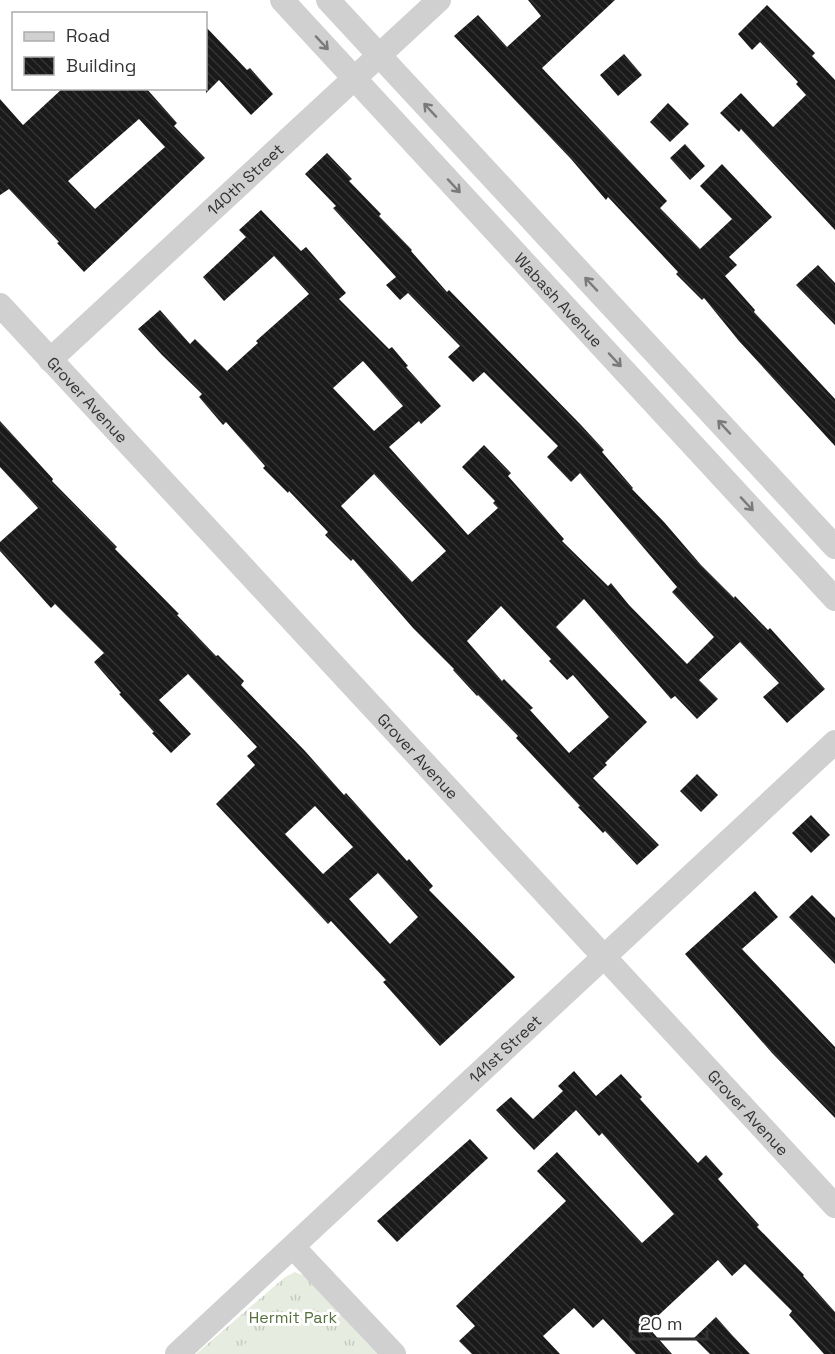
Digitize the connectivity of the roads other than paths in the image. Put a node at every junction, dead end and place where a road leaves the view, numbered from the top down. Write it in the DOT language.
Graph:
graph roads {
  1 [pos="282,0"];
  2 [pos="328,0"];
  3 [pos="439,0"];
  4 [pos="379,55"];
  5 [pos="354,78"];
  6 [pos="0,305"];
  7 [pos="50,360"];
  8 [pos="835,547"];
  9 [pos="835,599"];
  10 [pos="835,742"];
  11 [pos="604,957"];
  12 [pos="835,1206"];
  13 [pos="293,1246"];
  14 [pos="177,1354"];
  15 [pos="394,1354"];
  1 -- 5 [label="street, Wabash Avenue, one-way"];
  2 -- 4 [label="street, Wabash Avenue"];
  3 -- 4 [label="street, 140th Street"];
  4 -- 5 [label="street, 140th Street"];
  8 -- 4 [label="street, Wabash Avenue, one-way"];
  5 -- 7 [label="street, 140th Street"];
  5 -- 9 [label="street, Wabash Avenue, one-way"];
  6 -- 7 [label="street, Grover Avenue"];
  7 -- 11 [label="street, Grover Avenue"];
  10 -- 11 [label="street, 141st Street"];
  11 -- 12 [label="street, Grover Avenue"];
  11 -- 13 [label="street, 141st Street"];
  13 -- 14 [label="street, 141st Street"];
  13 -- 15 [label="street"];
}
